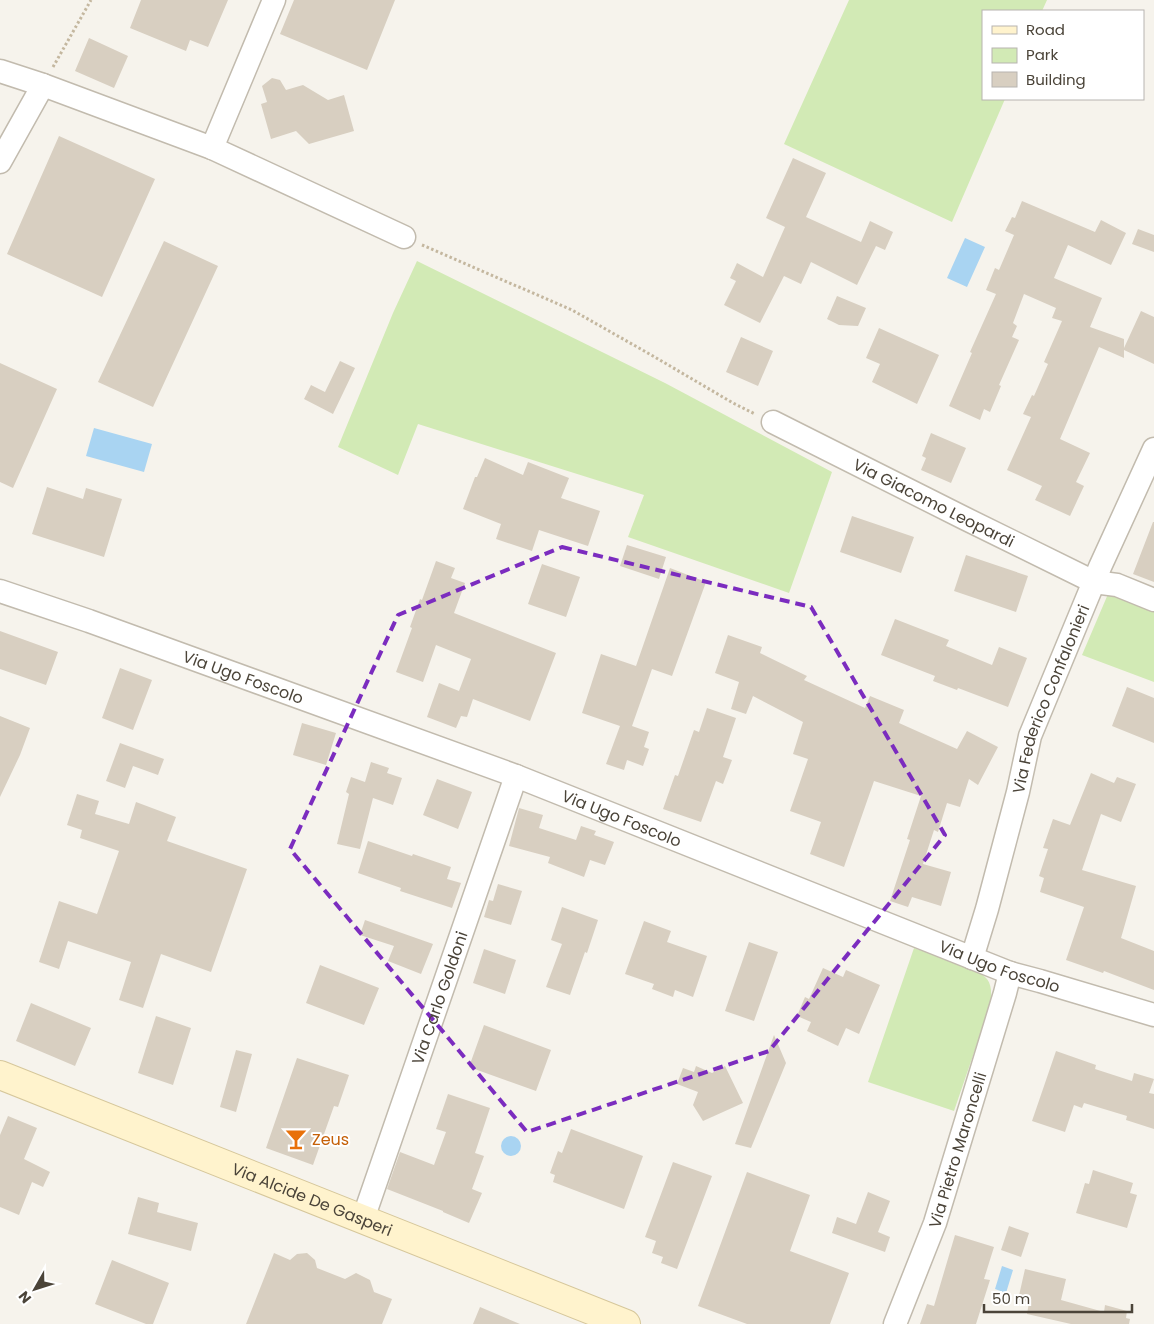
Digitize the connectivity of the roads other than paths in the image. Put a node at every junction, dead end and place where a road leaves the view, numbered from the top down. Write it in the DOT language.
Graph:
graph roads {
  1 [pos="274,0"];
  2 [pos="0,71"];
  3 [pos="43,85"];
  4 [pos="212,148"];
  5 [pos="0,162"];
  6 [pos="404,238"];
  7 [pos="773,422"];
  8 [pos="1154,449"];
  9 [pos="1094,582"];
  10 [pos="0,591"];
  11 [pos="1154,600"];
  12 [pos="516,776"];
  13 [pos="972,958"];
  14 [pos="1010,973"];
  15 [pos="1154,1015"];
  16 [pos="0,1074"];
  17 [pos="362,1219"];
  18 [pos="626,1324"];
  19 [pos="894,1324"];
  1 -- 4 [label="street"];
  2 -- 3 [label="street"];
  3 -- 4 [label="street"];
  3 -- 5 [label="street"];
  4 -- 6 [label="street"];
  7 -- 9 [label="street, Via Giacomo Leopardi"];
  8 -- 9 [label="street, Via Federico Confalonieri"];
  9 -- 11 [label="street, Via Giacomo Leopardi"];
  9 -- 13 [label="street, Via Federico Confalonieri"];
  10 -- 12 [label="street, Via Ugo Foscolo"];
  12 -- 13 [label="street, Via Ugo Foscolo"];
  12 -- 17 [label="street, Via Carlo Goldoni"];
  13 -- 14 [label="street, Via Ugo Foscolo"];
  14 -- 15 [label="street, Via Ugo Foscolo"];
  14 -- 19 [label="street, Via Pietro Maroncelli"];
  16 -- 17 [label="main road, Via Alcide De Gasperi"];
  17 -- 18 [label="main road, Via Alcide De Gasperi"];
}
